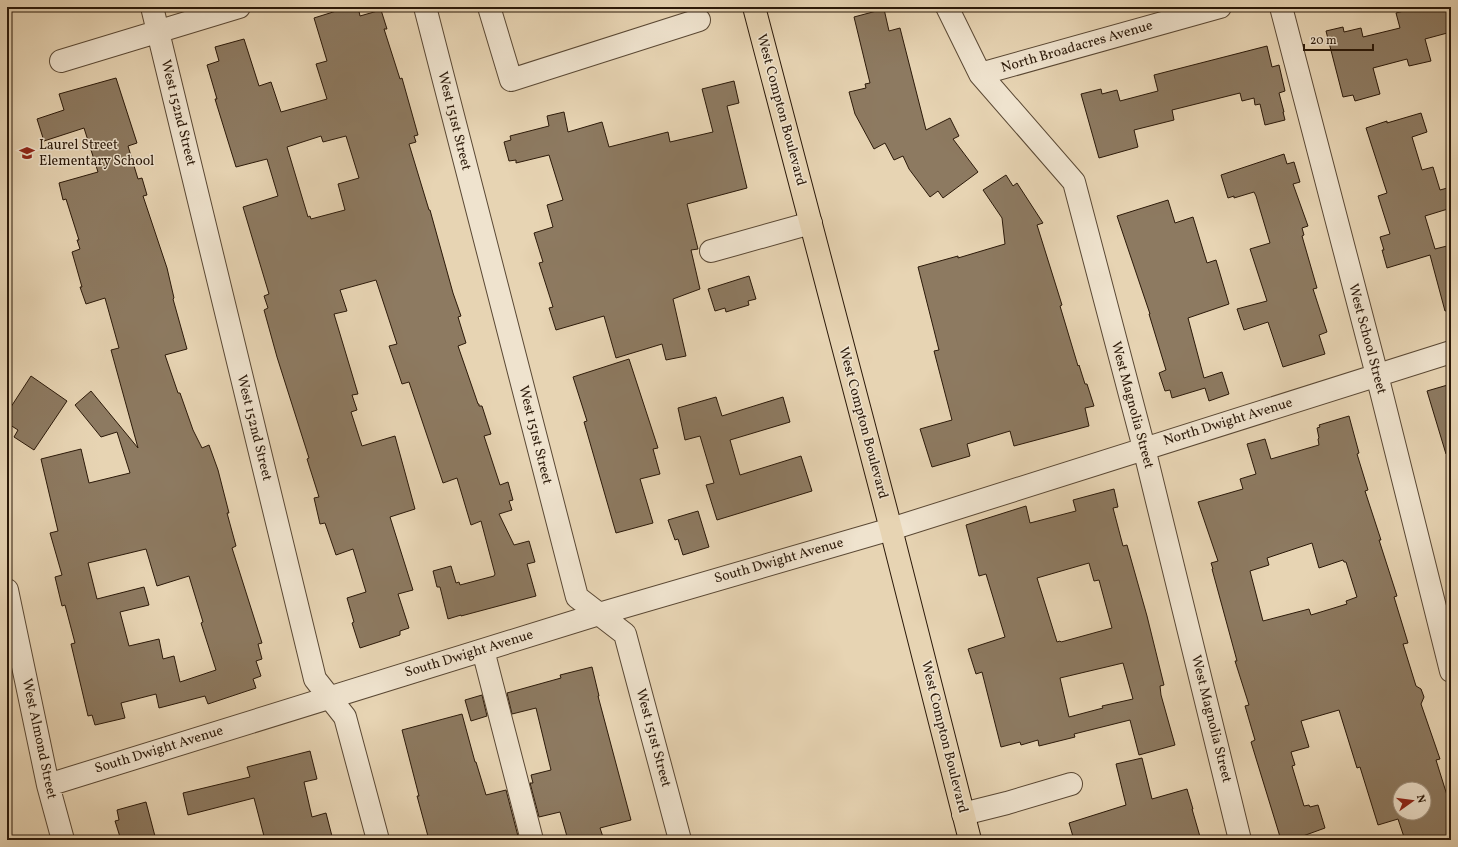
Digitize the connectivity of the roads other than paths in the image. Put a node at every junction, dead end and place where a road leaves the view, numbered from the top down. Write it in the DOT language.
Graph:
graph roads {
  1 [pos="152,7"];
  2 [pos="239,7"];
  3 [pos="425,7"];
  4 [pos="489,7"];
  5 [pos="754,7"];
  6 [pos="947,7"];
  7 [pos="1220,7"];
  8 [pos="1281,7"];
  9 [pos="699,20"];
  10 [pos="158,32"];
  11 [pos="61,61"];
  12 [pos="980,74"];
  13 [pos="811,223"];
  14 [pos="711,251"];
  15 [pos="1451,352"];
  16 [pos="1377,375"];
  17 [pos="1144,448"];
  18 [pos="891,529"];
  19 [pos="7,590"];
  20 [pos="599,614"];
  21 [pos="483,650"];
  22 [pos="1451,671"];
  23 [pos="330,698"];
  24 [pos="1071,784"];
  25 [pos="48,785"];
  26 [pos="963,814"];
  27 [pos="62,840"];
  28 [pos="378,840"];
  29 [pos="532,840"];
  30 [pos="680,840"];
  31 [pos="970,840"];
  32 [pos="1240,840"];
  1 -- 10 [label="street, West 152nd Street"];
  2 -- 10 [label="street"];
  3 -- 20 [label="street, West 151st Street"];
  4 -- 9 [label="street"];
  5 -- 13 [label="main road, West Compton Boulevard"];
  6 -- 12 [label="street, West Magnolia Street"];
  7 -- 12 [label="street, North Broadacres Avenue"];
  8 -- 16 [label="street, West School Street"];
  10 -- 11 [label="street"];
  10 -- 23 [label="street, West 152nd Street"];
  12 -- 17 [label="street, West Magnolia Street"];
  13 -- 14 [label="street"];
  13 -- 18 [label="main road, West Compton Boulevard"];
  15 -- 16 [label="street, North Dwight Avenue"];
  16 -- 17 [label="street, North Dwight Avenue"];
  16 -- 22 [label="street, West School Street"];
  17 -- 18 [label="street, North Dwight Avenue"];
  17 -- 32 [label="street, West Magnolia Street"];
  18 -- 20 [label="street, South Dwight Avenue"];
  18 -- 26 [label="main road, West Compton Boulevard"];
  19 -- 25 [label="street, West Almond Street"];
  20 -- 21 [label="street, South Dwight Avenue"];
  20 -- 30 [label="street, West 151st Street"];
  21 -- 23 [label="street, South Dwight Avenue"];
  21 -- 29 [label="street"];
  23 -- 25 [label="street, South Dwight Avenue"];
  23 -- 28 [label="street, West 152nd Street"];
  24 -- 26 [label="street"];
  25 -- 27 [label="street, West Almond Street"];
  26 -- 31 [label="main road, West Compton Boulevard"];
}
